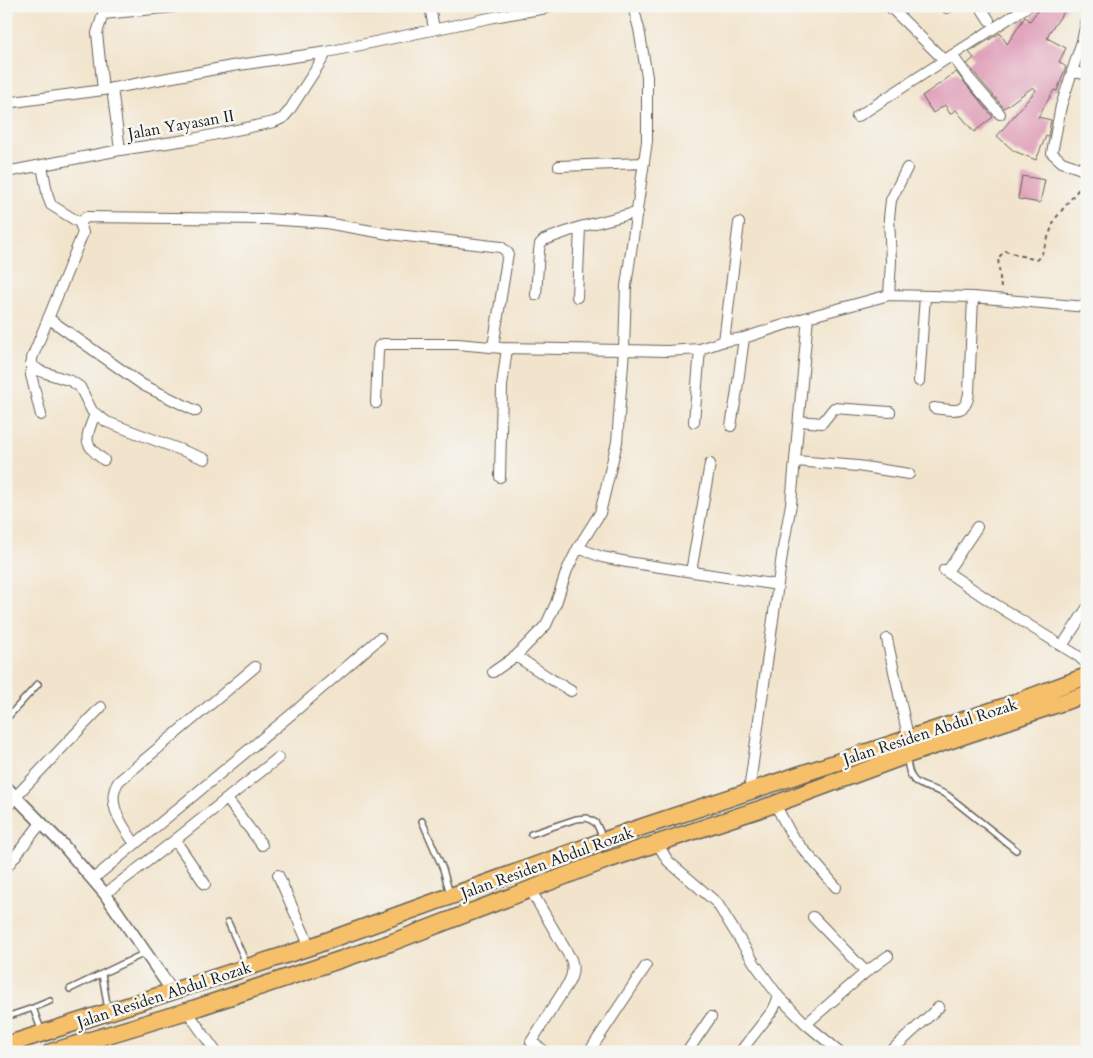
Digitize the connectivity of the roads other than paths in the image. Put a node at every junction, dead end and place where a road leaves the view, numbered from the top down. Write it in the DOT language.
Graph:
graph roads {
  1 [pos="174,6"];
  2 [pos="430,6"];
  3 [pos="632,6"];
  4 [pos="889,6"];
  5 [pos="980,6"];
  6 [pos="1028,6"];
  7 [pos="1080,6"];
  8 [pos="547,8"];
  9 [pos="103,10"];
  10 [pos="1087,11"];
  11 [pos="1087,19"];
  12 [pos="990,20"];
  13 [pos="434,29"];
  14 [pos="327,52"];
  15 [pos="948,57"];
  16 [pos="1072,71"];
  17 [pos="1087,75"];
  18 [pos="108,89"];
  19 [pos="6,103"];
  20 [pos="1000,114"];
  21 [pos="857,117"];
  22 [pos="120,150"];
  23 [pos="644,163"];
  24 [pos="42,166"];
  25 [pos="559,166"];
  26 [pos="907,168"];
  27 [pos="1087,171"];
  28 [pos="6,172"];
  29 [pos="638,212"];
  30 [pos="80,223"];
  31 [pos="738,223"];
  32 [pos="580,227"];
  33 [pos="536,295"];
  34 [pos="889,295"];
  35 [pos="577,296"];
  36 [pos="925,296"];
  37 [pos="973,297"];
  38 [pos="1087,308"];
  39 [pos="808,317"];
  40 [pos="48,318"];
  41 [pos="744,338"];
  42 [pos="724,341"];
  43 [pos="500,348"];
  44 [pos="700,348"];
  45 [pos="624,350"];
  46 [pos="32,364"];
  47 [pos="919,381"];
  48 [pos="376,403"];
  49 [pos="934,408"];
  50 [pos="196,411"];
  51 [pos="890,412"];
  52 [pos="95,414"];
  53 [pos="41,415"];
  54 [pos="799,421"];
  55 [pos="694,422"];
  56 [pos="731,426"];
  57 [pos="205,459"];
  58 [pos="104,460"];
  59 [pos="796,461"];
  60 [pos="710,464"];
  61 [pos="909,474"];
  62 [pos="500,477"];
  63 [pos="977,527"];
  64 [pos="578,548"];
  65 [pos="696,572"];
  66 [pos="778,586"];
  67 [pos="1087,608"];
  68 [pos="380,638"];
  69 [pos="887,639"];
  70 [pos="1062,646"];
  71 [pos="516,656"];
  72 [pos="1087,664"];
  73 [pos="255,667"];
  74 [pos="493,672"];
  75 [pos="1087,676"];
  76 [pos="38,684"];
  77 [pos="571,691"];
  78 [pos="1087,694"];
  79 [pos="101,708"];
  80 [pos="6,719"];
  81 [pos="907,738"];
  82 [pos="907,755"];
  83 [pos="278,758"];
  84 [pos="6,787"];
  85 [pos="749,791"];
  86 [pos="18,793"];
  87 [pos="227,798"];
  88 [pos="775,804"];
  89 [pos="6,810"];
  90 [pos="422,820"];
  91 [pos="41,823"];
  92 [pos="531,834"];
  93 [pos="176,840"];
  94 [pos="604,841"];
  95 [pos="657,843"];
  96 [pos="135,844"];
  97 [pos="262,845"];
  98 [pos="1016,850"];
  99 [pos="6,868"];
  100 [pos="278,875"];
  101 [pos="93,879"];
  102 [pos="205,884"];
  103 [pos="836,887"];
  104 [pos="530,889"];
  105 [pos="105,894"];
  106 [pos="451,897"];
  107 [pos="813,917"];
  108 [pos="228,922"];
  109 [pos="310,947"];
  110 [pos="146,952"];
  111 [pos="888,956"];
  112 [pos="646,966"];
  113 [pos="248,967"];
  114 [pos="866,972"];
  115 [pos="102,974"];
  116 [pos="70,989"];
  117 [pos="172,992"];
  118 [pos="779,997"];
  119 [pos="50,1001"];
  120 [pos="939,1007"];
  121 [pos="33,1008"];
  122 [pos="187,1011"];
  123 [pos="108,1013"];
  124 [pos="6,1017"];
  125 [pos="711,1017"];
  126 [pos="806,1024"];
  127 [pos="42,1033"];
  128 [pos="6,1045"];
  129 [pos="57,1051"];
  130 [pos="216,1052"];
  131 [pos="546,1052"];
  132 [pos="589,1052"];
  133 [pos="687,1052"];
  134 [pos="740,1052"];
  135 [pos="840,1052"];
  136 [pos="890,1052"];
  1 -- 9 [label="street"];
  2 -- 13 [label="street"];
  3 -- 23 [label="street"];
  4 -- 15 [label="street"];
  5 -- 12 [label="street"];
  6 -- 15 [label="street"];
  7 -- 10 [label="street"];
  8 -- 13 [label="street"];
  9 -- 18 [label="street"];
  11 -- 16 [label="street"];
  13 -- 14 [label="street"];
  14 -- 18 [label="street"];
  14 -- 22 [label="street, Jalan Yayasan II"];
  15 -- 20 [label="street"];
  15 -- 21 [label="street"];
  16 -- 17 [label="street"];
  16 -- 27 [label="street"];
  18 -- 19 [label="street"];
  18 -- 22 [label="street"];
  22 -- 24 [label="street, Jalan Yayasan II"];
  23 -- 25 [label="street"];
  23 -- 29 [label="street"];
  24 -- 28 [label="street, Jalan Yayasan II"];
  24 -- 30 [label="street"];
  26 -- 34 [label="street"];
  29 -- 32 [label="street"];
  29 -- 45 [label="street"];
  30 -- 40 [label="street"];
  30 -- 43 [label="street"];
  31 -- 42 [label="street"];
  32 -- 33 [label="street"];
  32 -- 35 [label="street"];
  34 -- 36 [label="street"];
  34 -- 39 [label="street"];
  36 -- 37 [label="street"];
  36 -- 47 [label="street"];
  37 -- 38 [label="street"];
  37 -- 49 [label="street"];
  39 -- 41 [label="street"];
  39 -- 54 [label="street"];
  40 -- 46 [label="street"];
  40 -- 50 [label="street"];
  41 -- 42 [label="street"];
  41 -- 56 [label="street"];
  42 -- 44 [label="street"];
  43 -- 45 [label="street"];
  43 -- 48 [label="street"];
  43 -- 62 [label="street"];
  44 -- 45 [label="street"];
  44 -- 55 [label="street"];
  45 -- 64 [label="street"];
  46 -- 52 [label="street"];
  46 -- 53 [label="street"];
  51 -- 54 [label="street"];
  52 -- 57 [label="street"];
  52 -- 58 [label="street"];
  54 -- 59 [label="street"];
  59 -- 61 [label="street"];
  59 -- 66 [label="street"];
  60 -- 65 [label="street"];
  63 -- 70 [label="street"];
  64 -- 65 [label="street"];
  64 -- 71 [label="street"];
  65 -- 66 [label="street"];
  66 -- 85 [label="street"];
  67 -- 70 [label="street"];
  68 -- 96 [label="street"];
  69 -- 81 [label="street"];
  70 -- 72 [label="street"];
  71 -- 74 [label="street"];
  71 -- 77 [label="street"];
  73 -- 96 [label="street"];
  75 -- 81 [label="highway, Jalan Residen Abdul Rozak"];
  76 -- 80 [label="lane"];
  78 -- 82 [label="highway, Jalan Residen Abdul Rozak"];
  79 -- 86 [label="street"];
  81 -- 82 [label="street"];
  81 -- 85 [label="highway, Jalan Residen Abdul Rozak"];
  82 -- 88 [label="highway, Jalan Residen Abdul Rozak"];
  82 -- 98 [label="lane"];
  83 -- 87 [label="street"];
  84 -- 86 [label="street"];
  85 -- 94 [label="highway, Jalan Residen Abdul Rozak"];
  86 -- 89 [label="street"];
  86 -- 91 [label="street"];
  87 -- 93 [label="street"];
  87 -- 97 [label="street"];
  88 -- 95 [label="highway, Jalan Residen Abdul Rozak"];
  88 -- 103 [label="street"];
  90 -- 106 [label="lane"];
  91 -- 99 [label="street"];
  91 -- 101 [label="street"];
  92 -- 94 [label="lane"];
  93 -- 102 [label="street"];
  93 -- 105 [label="street"];
  94 -- 106 [label="highway, Jalan Residen Abdul Rozak"];
  95 -- 104 [label="highway, Jalan Residen Abdul Rozak"];
  95 -- 118 [label="street"];
  96 -- 101 [label="street"];
  100 -- 109 [label="street"];
  101 -- 105 [label="street"];
  104 -- 122 [label="highway, Jalan Residen Abdul Rozak"];
  104 -- 131 [label="street"];
  105 -- 110 [label="street"];
  106 -- 109 [label="highway, Jalan Residen Abdul Rozak"];
  107 -- 114 [label="street"];
  108 -- 113 [label="lane"];
  109 -- 113 [label="highway, Jalan Residen Abdul Rozak"];
  110 -- 115 [label="lane"];
  110 -- 117 [label="street"];
  111 -- 114 [label="street"];
  112 -- 132 [label="street"];
  113 -- 117 [label="highway, Jalan Residen Abdul Rozak"];
  114 -- 126 [label="street"];
  115 -- 116 [label="lane"];
  115 -- 123 [label="lane"];
  117 -- 123 [label="highway, Jalan Residen Abdul Rozak"];
  118 -- 126 [label="street"];
  118 -- 134 [label="street"];
  119 -- 121 [label="lane"];
  120 -- 136 [label="street"];
  121 -- 124 [label="lane"];
  121 -- 127 [label="lane"];
  122 -- 129 [label="highway, Jalan Residen Abdul Rozak"];
  122 -- 130 [label="street"];
  123 -- 127 [label="highway, Jalan Residen Abdul Rozak"];
  125 -- 133 [label="street"];
  126 -- 135 [label="street"];
  127 -- 128 [label="highway, Jalan Residen Abdul Rozak"];
}
